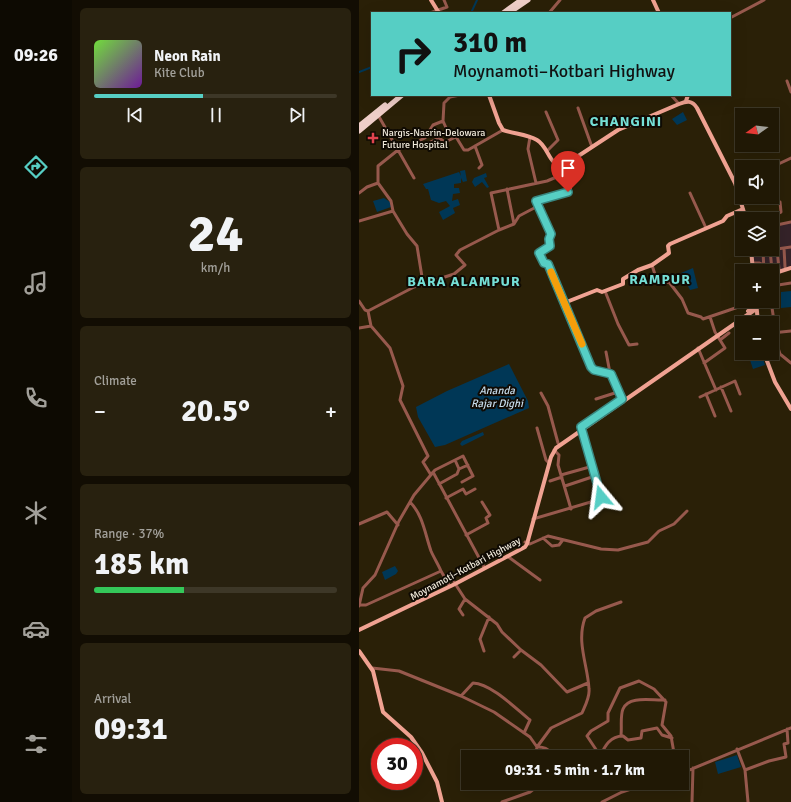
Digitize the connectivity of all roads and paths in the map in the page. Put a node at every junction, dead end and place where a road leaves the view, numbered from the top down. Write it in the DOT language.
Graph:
graph roads {
  1 [pos="431,0"];
  2 [pos="444,0"];
  3 [pos="521,0"];
  4 [pos="528,0"];
  5 [pos="560,0"];
  6 [pos="653,0"];
  7 [pos="764,0"];
  8 [pos="438,12"];
  9 [pos="504,12"];
  10 [pos="510,12"];
  11 [pos="550,12"];
  12 [pos="659,12"];
  13 [pos="731,17"];
  14 [pos="787,81"];
  15 [pos="791,92"];
  16 [pos="396,96"];
  17 [pos="401,96"];
  18 [pos="455,96"];
  19 [pos="489,96"];
  20 [pos="672,96"];
  21 [pos="688,96"];
  22 [pos="686,102"];
  23 [pos="679,104"];
  24 [pos="577,108"];
  25 [pos="547,112"];
  26 [pos="379,115"];
  27 [pos="443,121"];
  28 [pos="359,126"];
  29 [pos="503,130"];
  30 [pos="359,131"];
  31 [pos="530,137"];
  32 [pos="456,138"];
  33 [pos="419,141"];
  34 [pos="475,146"];
  35 [pos="592,147"];
  36 [pos="398,150"];
  37 [pos="547,151"];
  38 [pos="791,158"];
  39 [pos="779,164"];
  40 [pos="563,166"];
  41 [pos="479,168"];
  42 [pos="567,173"];
  43 [pos="414,178"];
  44 [pos="378,183"];
  45 [pos="536,183"];
  46 [pos="735,183"];
  47 [pos="507,189"];
  48 [pos="359,193"];
  49 [pos="690,193"];
  50 [pos="780,202"];
  51 [pos="741,204"];
  52 [pos="538,206"];
  53 [pos="743,209"];
  54 [pos="393,211"];
  55 [pos="744,212"];
  56 [pos="779,213"];
  57 [pos="359,221"];
  58 [pos="791,222"];
  59 [pos="513,224"];
  60 [pos="779,225"];
  61 [pos="706,228"];
  62 [pos="499,230"];
  63 [pos="791,247"];
  64 [pos="784,248"];
  65 [pos="779,249"];
  66 [pos="791,253"];
  67 [pos="752,256"];
  68 [pos="763,258"];
  69 [pos="753,263"];
  70 [pos="759,263"];
  71 [pos="764,264"];
  72 [pos="652,265"];
  73 [pos="785,267"];
  74 [pos="791,268"];
  75 [pos="779,271"];
  76 [pos="791,283"];
  77 [pos="423,284"];
  78 [pos="779,285"];
  79 [pos="605,291"];
  80 [pos="359,301"];
  81 [pos="564,303"];
  82 [pos="742,308"];
  83 [pos="751,308"];
  84 [pos="368,311"];
  85 [pos="710,317"];
  86 [pos="371,326"];
  87 [pos="359,328"];
  88 [pos="791,331"];
  89 [pos="779,332"];
  90 [pos="729,333"];
  91 [pos="716,334"];
  92 [pos="720,340"];
  93 [pos="637,344"];
  94 [pos="698,348"];
  95 [pos="779,350"];
  96 [pos="606,352"];
  97 [pos="767,360"];
  98 [pos="704,363"];
  99 [pos="791,363"];
  100 [pos="610,373"];
  101 [pos="721,388"];
  102 [pos="715,390"];
  103 [pos="618,392"];
  104 [pos="541,393"];
  105 [pos="706,394"];
  106 [pos="740,394"];
  107 [pos="700,397"];
  108 [pos="596,399"];
  109 [pos="622,399"];
  110 [pos="791,409"];
  111 [pos="731,411"];
  112 [pos="715,416"];
  113 [pos="537,428"];
  114 [pos="582,428"];
  115 [pos="558,443"];
  116 [pos="554,450"];
  117 [pos="455,460"];
  118 [pos="548,462"];
  119 [pos="468,465"];
  120 [pos="593,466"];
  121 [pos="459,470"];
  122 [pos="432,474"];
  123 [pos="562,476"];
  124 [pos="595,476"];
  125 [pos="550,481"];
  126 [pos="462,482"];
  127 [pos="439,484"];
  128 [pos="565,486"];
  129 [pos="475,489"];
  130 [pos="446,498"];
  131 [pos="410,502"];
  132 [pos="482,502"];
  133 [pos="571,509"];
  134 [pos="687,511"];
  135 [pos="533,519"];
  136 [pos="359,524"];
  137 [pos="398,525"];
  138 [pos="467,535"];
  139 [pos="543,538"];
  140 [pos="562,540"];
  141 [pos="526,543"];
  142 [pos="507,556"];
  143 [pos="484,567"];
  144 [pos="441,571"];
  145 [pos="540,580"];
  146 [pos="455,583"];
  147 [pos="449,585"];
  148 [pos="359,586"];
  149 [pos="363,588"];
  150 [pos="465,599"];
  151 [pos="621,602"];
  152 [pos="413,603"];
  153 [pos="359,605"];
  154 [pos="463,615"];
  155 [pos="489,617"];
  156 [pos="359,629"];
  157 [pos="521,650"];
  158 [pos="359,651"];
  159 [pos="484,651"];
  160 [pos="515,657"];
  161 [pos="372,668"];
  162 [pos="587,683"];
  163 [pos="461,696"];
  164 [pos="665,700"];
  165 [pos="789,728"];
  166 [pos="524,733"];
  167 [pos="621,735"];
  168 [pos="672,738"];
  169 [pos="537,747"];
  170 [pos="737,749"];
  171 [pos="536,750"];
  172 [pos="548,750"];
  173 [pos="595,750"];
  174 [pos="603,750"];
  175 [pos="674,750"];
  176 [pos="693,768"];
  177 [pos="689,770"];
  178 [pos="745,770"];
  179 [pos="532,790"];
  180 [pos="628,790"];
  181 [pos="442,802"];
  182 [pos="501,802"];
  183 [pos="602,802"];
  184 [pos="693,802"];
  185 [pos="748,802"];
  1 -- 8 [label="main road"];
  2 -- 8 [label="street"];
  3 -- 9 [label="highway"];
  4 -- 10 [label="highway"];
  5 -- 11 [label="street"];
  6 -- 12 [label="main road"];
  7 -- 13 [label="street"];
  14 -- 15 [label="street"];
  16 -- 28 [label="highway"];
  17 -- 26 [label="highway"];
  18 -- 27 [label="street"];
  19 -- 29 [label="main road"];
  20 -- 23 [label="street"];
  21 -- 22 [label="main road"];
  22 -- 23 [label="main road"];
  22 -- 46 [label="main road"];
  23 -- 35 [label="main road"];
  24 -- 35 [label="street"];
  25 -- 37 [label="street"];
  26 -- 30 [label="highway"];
  26 -- 36 [label="street"];
  27 -- 32 [label="street"];
  27 -- 33 [label="street"];
  29 -- 31 [label="main road"];
  29 -- 34 [label="street"];
  31 -- 37 [label="main road"];
  31 -- 45 [label="street"];
  32 -- 33 [label="street"];
  32 -- 34 [label="street"];
  33 -- 36 [label="street"];
  34 -- 41 [label="street"];
  35 -- 40 [label="main road"];
  36 -- 43 [label="street"];
  36 -- 44 [label="street"];
  37 -- 40 [label="main road"];
  38 -- 39 [label="street"];
  40 -- 42 [label="main road"];
  42 -- 45 [label="street"];
  42 -- 52 [label="main road"];
  44 -- 48 [label="street"];
  44 -- 54 [label="street"];
  45 -- 47 [label="street"];
  47 -- 59 [label="street"];
  47 -- 62 [label="street"];
  49 -- 61 [label="street"];
  50 -- 56 [label="street"];
  51 -- 53 [label="main road"];
  52 -- 59 [label="street"];
  52 -- 81 [label="main road"];
  53 -- 55 [label="main road"];
  53 -- 61 [label="main road"];
  54 -- 57 [label="street"];
  54 -- 77 [label="street"];
  58 -- 60 [label="street"];
  59 -- 62 [label="street"];
  61 -- 72 [label="main road"];
  62 -- 77 [label="street"];
  63 -- 64 [label="street"];
  63 -- 66 [label="street"];
  64 -- 65 [label="street"];
  64 -- 73 [label="street"];
  67 -- 69 [label="main road"];
  68 -- 70 [label="street"];
  68 -- 71 [label="street"];
  69 -- 70 [label="street"];
  72 -- 79 [label="main road"];
  72 -- 85 [label="street"];
  74 -- 75 [label="main road"];
  76 -- 78 [label="street"];
  77 -- 84 [label="street"];
  79 -- 81 [label="main road"];
  79 -- 93 [label="street"];
  80 -- 84 [label="street"];
  81 -- 100 [label="street"];
  82 -- 85 [label="street"];
  83 -- 91 [label="main road, Moynamoti–Kotbari Highway"];
  84 -- 86 [label="street"];
  85 -- 91 [label="street"];
  86 -- 87 [label="street"];
  86 -- 122 [label="street"];
  88 -- 89 [label="street"];
  90 -- 92 [label="street"];
  91 -- 92 [label="street"];
  91 -- 94 [label="main road, Moynamoti–Kotbari Highway"];
  91 -- 109 [label="main road, Moynamoti–Kotbari Highway"];
  92 -- 98 [label="street"];
  94 -- 98 [label="street"];
  94 -- 114 [label="main road, Moynamoti–Kotbari Highway"];
  95 -- 99 [label="street"];
  96 -- 100 [label="street"];
  97 -- 110 [label="main road"];
  98 -- 102 [label="street"];
  100 -- 103 [label="street"];
  101 -- 102 [label="street"];
  101 -- 106 [label="street"];
  101 -- 111 [label="street"];
  102 -- 105 [label="street"];
  103 -- 108 [label="street"];
  103 -- 109 [label="street"];
  104 -- 115 [label="street"];
  105 -- 107 [label="street"];
  105 -- 112 [label="street"];
  109 -- 114 [label="main road, Moynamoti–Kotbari Highway"];
  113 -- 118 [label="street"];
  114 -- 115 [label="main road, Moynamoti–Kotbari Highway"];
  114 -- 116 [label="main road, Moynamoti–Kotbari Highway"];
  114 -- 120 [label="street"];
  115 -- 118 [label="main road, Moynamoti–Kotbari Highway"];
  116 -- 118 [label="main road, Moynamoti–Kotbari Highway"];
  116 -- 123 [label="street"];
  117 -- 119 [label="street"];
  117 -- 121 [label="street"];
  117 -- 122 [label="street"];
  118 -- 135 [label="main road, Moynamoti–Kotbari Highway"];
  119 -- 121 [label="street"];
  119 -- 126 [label="street"];
  120 -- 123 [label="street"];
  120 -- 124 [label="street"];
  121 -- 127 [label="street"];
  122 -- 127 [label="street"];
  122 -- 131 [label="street"];
  123 -- 125 [label="street"];
  123 -- 128 [label="street"];
  124 -- 128 [label="street"];
  124 -- 133 [label="street"];
  127 -- 130 [label="street"];
  128 -- 133 [label="street"];
  129 -- 130 [label="street"];
  130 -- 138 [label="street"];
  131 -- 137 [label="street"];
  131 -- 144 [label="street"];
  132 -- 138 [label="street"];
  133 -- 135 [label="street"];
  134 -- 140 [label="street"];
  135 -- 141 [label="main road, Moynamoti–Kotbari Highway"];
  136 -- 137 [label="street"];
  137 -- 149 [label="street"];
  138 -- 143 [label="street"];
  139 -- 140 [label="street"];
  139 -- 140 [label="street"];
  139 -- 141 [label="street"];
  141 -- 142 [label="main road, Moynamoti–Kotbari Highway"];
  141 -- 143 [label="main road, Moynamoti–Kotbari Highway"];
  142 -- 145 [label="street"];
  142 -- 146 [label="main road, Moynamoti–Kotbari Highway"];
  143 -- 146 [label="main road, Moynamoti–Kotbari Highway"];
  144 -- 147 [label="street"];
  144 -- 153 [label="street"];
  146 -- 147 [label="main road, Moynamoti–Kotbari Highway"];
  146 -- 150 [label="street"];
  146 -- 152 [label="main road, Moynamoti–Kotbari Highway"];
  147 -- 152 [label="main road, Moynamoti–Kotbari Highway"];
  148 -- 149 [label="street"];
  149 -- 153 [label="street"];
  150 -- 154 [label="street"];
  150 -- 155 [label="street"];
  151 -- 162 [label="street"];
  152 -- 156 [label="main road, Moynamoti–Kotbari Highway"];
  155 -- 157 [label="street"];
  155 -- 159 [label="street"];
  157 -- 160 [label="street"];
  157 -- 162 [label="street"];
  158 -- 161 [label="main road"];
  161 -- 163 [label="street"];
  161 -- 181 [label="main road"];
  162 -- 169 [label="street"];
  163 -- 166 [label="street"];
  163 -- 166 [label="street"];
  164 -- 167 [label="street"];
  164 -- 168 [label="street"];
  164 -- 173 [label="street"];
  165 -- 170 [label="street"];
  165 -- 178 [label="street"];
  166 -- 169 [label="street"];
  167 -- 168 [label="street"];
  167 -- 174 [label="street"];
  168 -- 175 [label="street"];
  169 -- 171 [label="street"];
  169 -- 172 [label="street"];
  170 -- 176 [label="street"];
  170 -- 178 [label="street"];
  176 -- 177 [label="street"];
  176 -- 184 [label="street"];
  178 -- 185 [label="street"];
  179 -- 182 [label="street"];
  180 -- 183 [label="street"];
}
